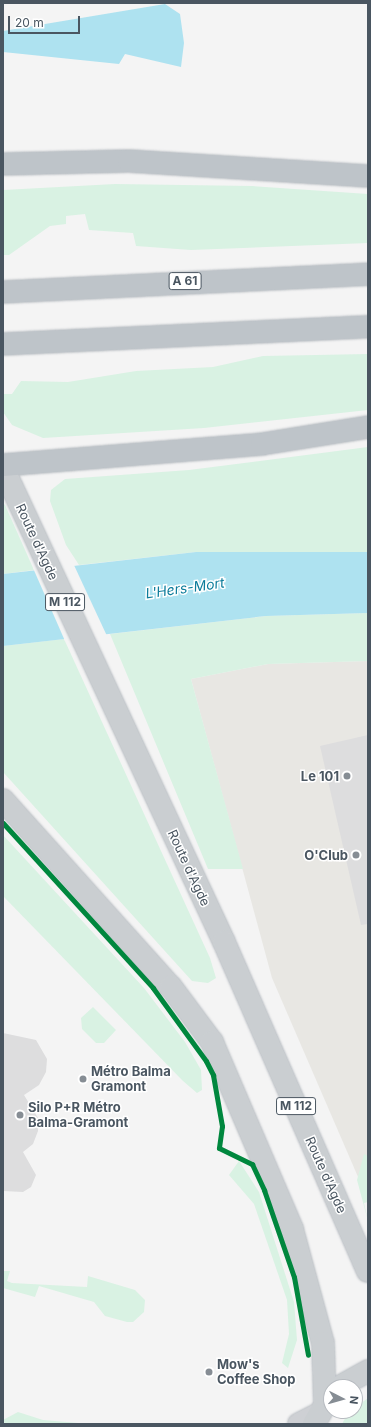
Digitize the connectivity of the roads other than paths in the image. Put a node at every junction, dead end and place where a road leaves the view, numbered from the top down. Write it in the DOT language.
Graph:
graph roads {
  1 [pos="3,164"];
  2 [pos="368,176"];
  3 [pos="368,274"];
  4 [pos="3,292"];
  5 [pos="368,327"];
  6 [pos="3,344"];
  7 [pos="368,427"];
  8 [pos="3,465"];
  9 [pos="3,468"];
  10 [pos="3,800"];
  11 [pos="368,1271"];
  12 [pos="368,1371"];
  13 [pos="321,1408"];
  1 -- 2 [label="highway"];
  3 -- 4 [label="highway, A 61"];
  5 -- 6 [label="highway"];
  7 -- 8 [label="highway"];
  9 -- 11 [label="main road, Route d'Agde / M 112"];
  10 -- 13 [label="main road"];
  12 -- 13 [label="main road"];
}
